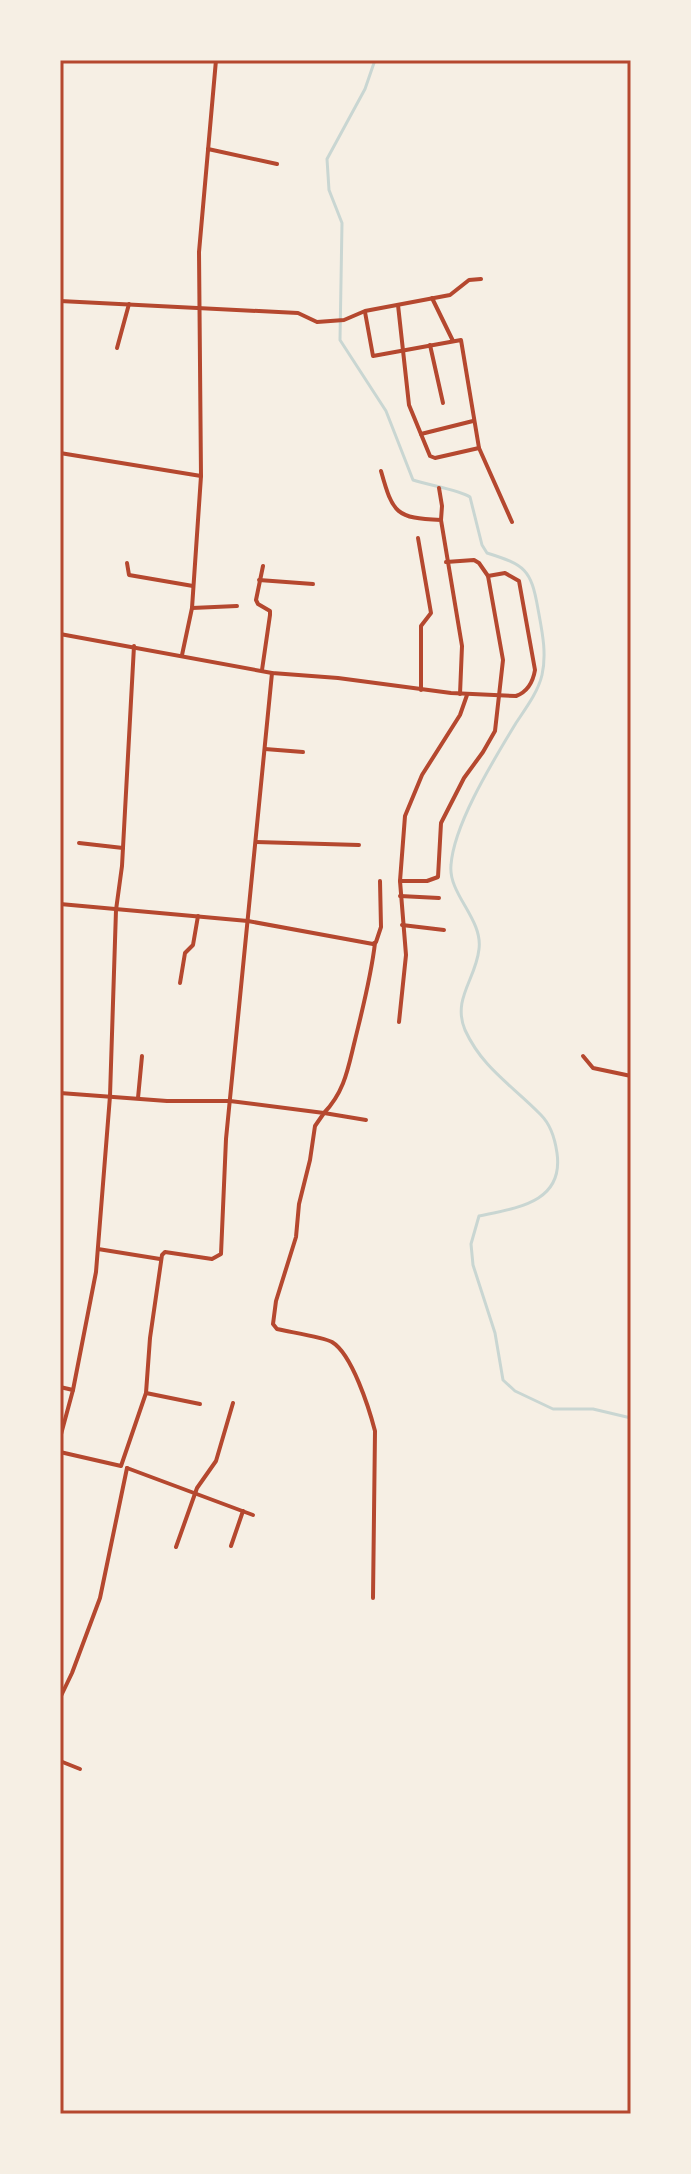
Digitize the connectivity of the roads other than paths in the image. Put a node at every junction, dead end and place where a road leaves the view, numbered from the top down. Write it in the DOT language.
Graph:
graph roads {
  1 [pos="216,60"];
  2 [pos="208,149"];
  3 [pos="277,164"];
  4 [pos="481,279"];
  5 [pos="432,298"];
  6 [pos="60,301"];
  7 [pos="129,304"];
  8 [pos="398,305"];
  9 [pos="198,308"];
  10 [pos="365,311"];
  11 [pos="453,341"];
  12 [pos="430,345"];
  13 [pos="117,348"];
  14 [pos="404,351"];
  15 [pos="443,403"];
  16 [pos="474,421"];
  17 [pos="421,434"];
  18 [pos="479,448"];
  19 [pos="60,453"];
  20 [pos="381,471"];
  21 [pos="201,476"];
  22 [pos="439,488"];
  23 [pos="441,520"];
  24 [pos="512,522"];
  25 [pos="418,538"];
  26 [pos="446,562"];
  27 [pos="127,563"];
  28 [pos="263,566"];
  29 [pos="488,576"];
  30 [pos="259,580"];
  31 [pos="313,584"];
  32 [pos="193,586"];
  33 [pos="237,606"];
  34 [pos="192,608"];
  35 [pos="60,634"];
  36 [pos="134,646"];
  37 [pos="182,655"];
  38 [pos="262,670"];
  39 [pos="272,673"];
  40 [pos="421,690"];
  41 [pos="460,694"];
  42 [pos="467,695"];
  43 [pos="499,697"];
  44 [pos="265,749"];
  45 [pos="303,752"];
  46 [pos="256,842"];
  47 [pos="79,843"];
  48 [pos="359,845"];
  49 [pos="123,848"];
  50 [pos="380,881"];
  51 [pos="400,881"];
  52 [pos="400,896"];
  53 [pos="439,898"];
  54 [pos="60,904"];
  55 [pos="116,910"];
  56 [pos="198,916"];
  57 [pos="248,921"];
  58 [pos="402,925"];
  59 [pos="444,930"];
  60 [pos="375,943"];
  61 [pos="180,983"];
  62 [pos="399,1022"];
  63 [pos="142,1056"];
  64 [pos="583,1056"];
  65 [pos="631,1076"];
  66 [pos="60,1093"];
  67 [pos="110,1096"];
  68 [pos="138,1098"];
  69 [pos="230,1101"];
  70 [pos="324,1113"];
  71 [pos="366,1120"];
  72 [pos="98,1249"];
  73 [pos="160,1259"];
  74 [pos="60,1387"];
  75 [pos="73,1390"];
  76 [pos="146,1393"];
  77 [pos="233,1403"];
  78 [pos="200,1404"];
  79 [pos="60,1438"];
  80 [pos="60,1452"];
  81 [pos="121,1466"];
  82 [pos="127,1468"];
  83 [pos="195,1495"];
  84 [pos="243,1511"];
  85 [pos="253,1515"];
  86 [pos="231,1546"];
  87 [pos="176,1547"];
  88 [pos="373,1598"];
  89 [pos="60,1698"];
  90 [pos="60,1761"];
  91 [pos="80,1769"];
  1 -- 2 [label="street"];
  2 -- 3 [label="street"];
  2 -- 9 [label="street"];
  4 -- 5 [label="street"];
  5 -- 8 [label="street"];
  5 -- 11 [label="street"];
  6 -- 7 [label="street"];
  7 -- 9 [label="street"];
  7 -- 13 [label="street"];
  8 -- 10 [label="street"];
  8 -- 14 [label="street"];
  9 -- 10 [label="street"];
  9 -- 21 [label="street"];
  10 -- 14 [label="street"];
  11 -- 12 [label="street"];
  11 -- 16 [label="street"];
  12 -- 14 [label="street"];
  12 -- 15 [label="street"];
  14 -- 17 [label="street"];
  16 -- 17 [label="street"];
  16 -- 18 [label="street"];
  17 -- 18 [label="street"];
  18 -- 24 [label="street"];
  19 -- 21 [label="street"];
  20 -- 23 [label="street"];
  21 -- 32 [label="street"];
  22 -- 23 [label="street"];
  23 -- 26 [label="street"];
  25 -- 40 [label="street"];
  26 -- 29 [label="street"];
  26 -- 41 [label="street"];
  27 -- 32 [label="street"];
  28 -- 30 [label="street"];
  29 -- 43 [label="street"];
  29 -- 43 [label="street"];
  30 -- 31 [label="street"];
  30 -- 38 [label="street"];
  32 -- 34 [label="street"];
  33 -- 34 [label="street"];
  34 -- 37 [label="street"];
  35 -- 36 [label="street"];
  36 -- 37 [label="street"];
  36 -- 49 [label="street"];
  37 -- 38 [label="street"];
  38 -- 39 [label="street"];
  39 -- 40 [label="street"];
  39 -- 44 [label="street"];
  40 -- 41 [label="street"];
  41 -- 42 [label="street"];
  42 -- 43 [label="street"];
  42 -- 51 [label="street"];
  43 -- 51 [label="street"];
  44 -- 45 [label="street"];
  44 -- 46 [label="street"];
  46 -- 48 [label="street"];
  46 -- 57 [label="street"];
  47 -- 49 [label="street"];
  49 -- 55 [label="street"];
  50 -- 60 [label="street"];
  51 -- 52 [label="street"];
  52 -- 53 [label="street"];
  52 -- 58 [label="street"];
  54 -- 55 [label="street"];
  55 -- 56 [label="street"];
  55 -- 67 [label="street"];
  56 -- 57 [label="street"];
  56 -- 61 [label="street"];
  57 -- 60 [label="street"];
  57 -- 69 [label="street"];
  58 -- 59 [label="street"];
  58 -- 62 [label="street"];
  60 -- 70 [label="street"];
  63 -- 68 [label="street"];
  64 -- 65 [label="street"];
  66 -- 67 [label="street"];
  67 -- 68 [label="street"];
  67 -- 72 [label="street"];
  68 -- 69 [label="street"];
  69 -- 70 [label="street"];
  69 -- 73 [label="street"];
  70 -- 71 [label="street"];
  70 -- 88 [label="street"];
  72 -- 73 [label="street"];
  72 -- 75 [label="street"];
  73 -- 76 [label="street"];
  74 -- 75 [label="street"];
  75 -- 79 [label="street"];
  76 -- 78 [label="street"];
  76 -- 81 [label="street"];
  77 -- 83 [label="street"];
  80 -- 81 [label="street"];
  81 -- 82 [label="street"];
  82 -- 83 [label="street"];
  82 -- 89 [label="street"];
  83 -- 84 [label="street"];
  83 -- 87 [label="street"];
  84 -- 85 [label="street"];
  84 -- 86 [label="street"];
  90 -- 91 [label="street"];
}
